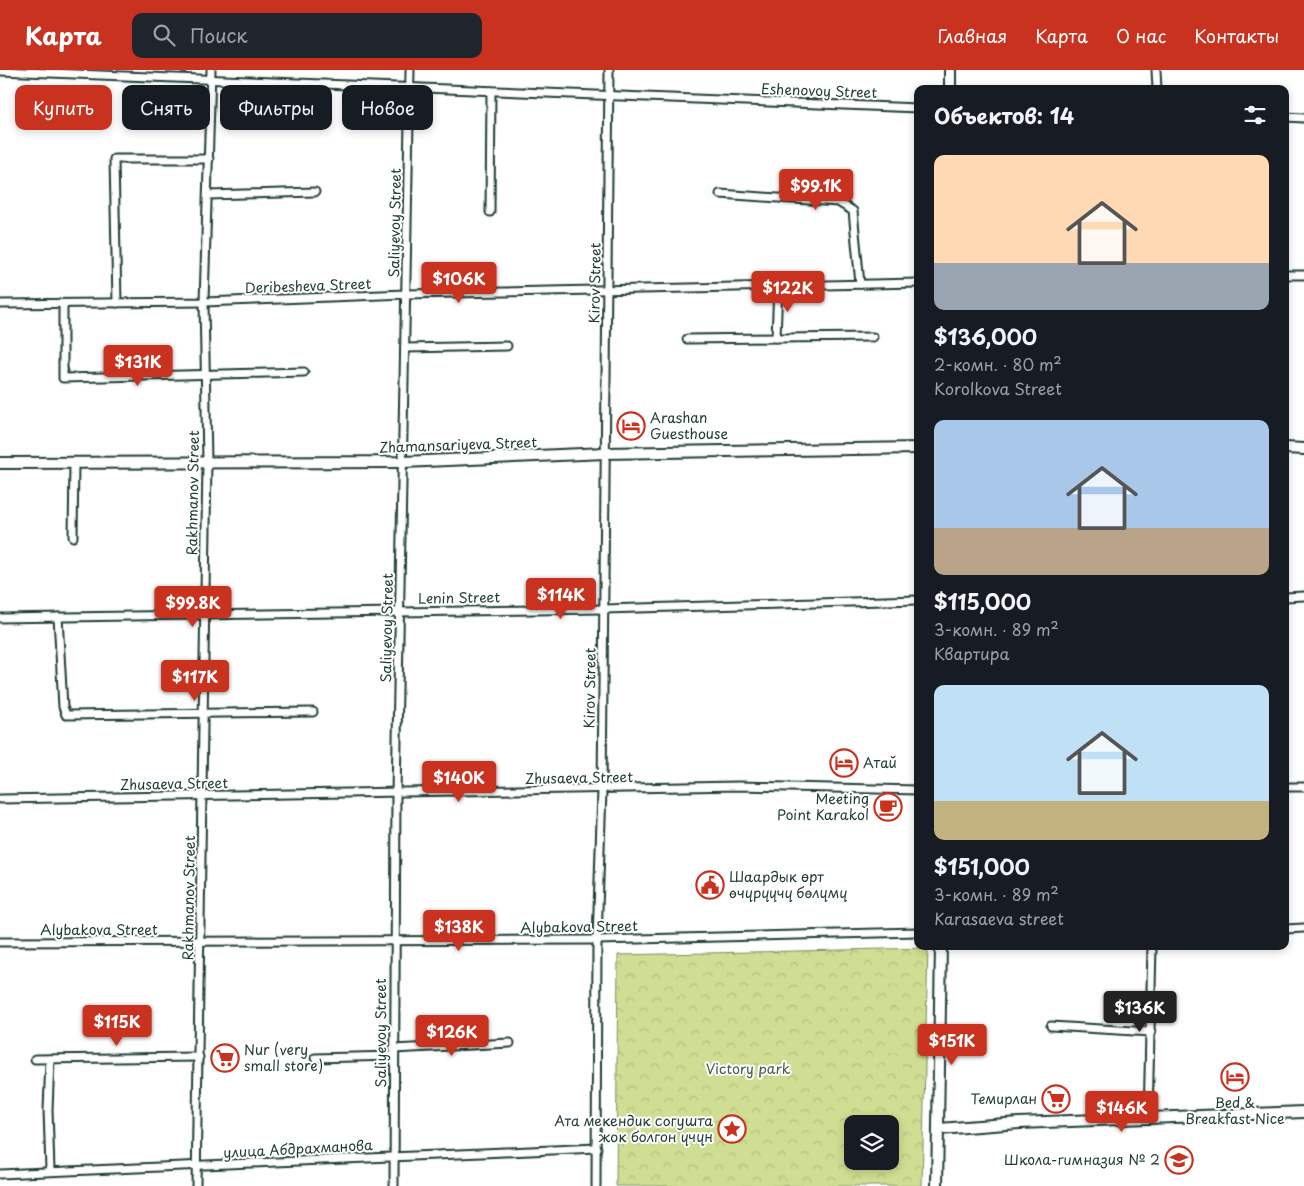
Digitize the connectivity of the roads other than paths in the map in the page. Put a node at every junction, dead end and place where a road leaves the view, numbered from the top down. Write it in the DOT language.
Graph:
graph roads {
  1 [pos="211,70"];
  2 [pos="410,70"];
  3 [pos="610,70"];
  4 [pos="950,70"];
  5 [pos="1156,70"];
  6 [pos="0,71"];
  7 [pos="211,80"];
  8 [pos="342,85"];
  9 [pos="410,85"];
  10 [pos="950,85"];
  11 [pos="1157,85"];
  12 [pos="433,89"];
  13 [pos="491,91"];
  14 [pos="609,96"];
  15 [pos="914,108"];
  16 [pos="1289,118"];
  17 [pos="1304,118"];
  18 [pos="409,130"];
  19 [pos="209,159"];
  20 [pos="315,192"];
  21 [pos="720,194"];
  22 [pos="208,195"];
  23 [pos="490,212"];
  24 [pos="1289,275"];
  25 [pos="1304,275"];
  26 [pos="914,283"];
  27 [pos="860,284"];
  28 [pos="778,286"];
  29 [pos="607,290"];
  30 [pos="406,294"];
  31 [pos="204,302"];
  32 [pos="117,303"];
  33 [pos="0,304"];
  34 [pos="63,304"];
  35 [pos="873,337"];
  36 [pos="776,338"];
  37 [pos="687,339"];
  38 [pos="507,346"];
  39 [pos="405,348"];
  40 [pos="304,372"];
  41 [pos="205,374"];
  42 [pos="914,448"];
  43 [pos="1289,448"];
  44 [pos="1304,448"];
  45 [pos="605,453"];
  46 [pos="207,462"];
  47 [pos="403,462"];
  48 [pos="0,463"];
  49 [pos="74,463"];
  50 [pos="73,537"];
  51 [pos="1304,596"];
  52 [pos="1289,597"];
  53 [pos="914,600"];
  54 [pos="604,609"];
  55 [pos="400,611"];
  56 [pos="204,614"];
  57 [pos="58,617"];
  58 [pos="0,618"];
  59 [pos="313,712"];
  60 [pos="204,714"];
  61 [pos="1304,787"];
  62 [pos="1289,788"];
  63 [pos="602,790"];
  64 [pos="914,790"];
  65 [pos="396,793"];
  66 [pos="204,796"];
  67 [pos="0,798"];
  68 [pos="1304,928"];
  69 [pos="1289,929"];
  70 [pos="914,932"];
  71 [pos="597,940"];
  72 [pos="0,942"];
  73 [pos="394,942"];
  74 [pos="201,943"];
  75 [pos="942,950"];
  76 [pos="1152,950"];
  77 [pos="1051,1026"];
  78 [pos="1151,1032"];
  79 [pos="510,1043"];
  80 [pos="393,1052"];
  81 [pos="199,1057"];
  82 [pos="315,1058"];
  83 [pos="35,1059"];
  84 [pos="50,1059"];
  85 [pos="1304,1112"];
  86 [pos="1148,1119"];
  87 [pos="939,1129"];
  88 [pos="597,1148"];
  89 [pos="395,1156"];
  90 [pos="197,1166"];
  91 [pos="50,1170"];
  92 [pos="0,1174"];
  93 [pos="196,1186"];
  94 [pos="394,1186"];
  95 [pos="596,1186"];
  96 [pos="937,1186"];
  1 -- 7 [label="street, Rakhmanov Street"];
  2 -- 9 [label="street, Saliyevoy Street"];
  3 -- 14 [label="street, Kirov Street"];
  4 -- 10 [label="street"];
  5 -- 11 [label="street"];
  6 -- 7 [label="street, Eshenovoy Street"];
  7 -- 8 [label="street, Eshenovoy Street"];
  7 -- 19 [label="street, Rakhmanov Street"];
  12 -- 13 [label="street, Eshenovoy Street"];
  13 -- 14 [label="street, Eshenovoy Street"];
  13 -- 23 [label="street"];
  14 -- 15 [label="street, Eshenovoy Street"];
  14 -- 29 [label="street, Kirov Street"];
  16 -- 17 [label="street"];
  18 -- 30 [label="street, Saliyevoy Street"];
  19 -- 22 [label="street, Rakhmanov Street"];
  19 -- 32 [label="street"];
  20 -- 22 [label="street"];
  21 -- 27 [label="street"];
  22 -- 31 [label="street, Rakhmanov Street"];
  24 -- 25 [label="street"];
  26 -- 27 [label="street, Deribesheva Street"];
  27 -- 28 [label="street, Deribesheva Street"];
  28 -- 29 [label="street, Deribesheva Street"];
  28 -- 36 [label="street"];
  29 -- 30 [label="street, Deribesheva Street"];
  29 -- 45 [label="street, Kirov Street"];
  30 -- 31 [label="street, Deribesheva Street"];
  30 -- 39 [label="street, Saliyevoy Street"];
  31 -- 32 [label="street, Deribesheva Street"];
  31 -- 41 [label="street, Rakhmanov Street"];
  32 -- 34 [label="street, Deribesheva Street"];
  33 -- 34 [label="street, Deribesheva Street"];
  34 -- 41 [label="street"];
  35 -- 36 [label="street"];
  36 -- 37 [label="street"];
  38 -- 39 [label="street"];
  39 -- 47 [label="street, Saliyevoy Street"];
  40 -- 41 [label="street"];
  41 -- 46 [label="street, Rakhmanov Street"];
  42 -- 45 [label="street, Zhamansariyeva Street"];
  43 -- 44 [label="street"];
  45 -- 47 [label="street, Zhamansariyeva Street"];
  45 -- 54 [label="street, Kirov Street"];
  46 -- 47 [label="street, Zhamansariyeva Street"];
  46 -- 49 [label="street, Zhamansariyeva Street"];
  46 -- 56 [label="street, Rakhmanov Street"];
  47 -- 55 [label="street, Saliyevoy Street"];
  48 -- 49 [label="street, Zhamansariyeva Street"];
  49 -- 50 [label="street"];
  51 -- 52 [label="street"];
  53 -- 54 [label="street, Lenin Street"];
  54 -- 55 [label="street, Lenin Street"];
  54 -- 63 [label="street, Kirov Street"];
  55 -- 56 [label="street, Lenin Street"];
  55 -- 65 [label="street, Saliyevoy Street"];
  56 -- 57 [label="street, Lenin Street"];
  56 -- 60 [label="street, Rakhmanov Street"];
  57 -- 58 [label="street, Lenin Street"];
  57 -- 60 [label="street"];
  59 -- 60 [label="street"];
  60 -- 66 [label="street, Rakhmanov Street"];
  61 -- 62 [label="street"];
  63 -- 64 [label="street, Zhusaeva Street"];
  63 -- 65 [label="street, Zhusaeva Street"];
  63 -- 71 [label="street, Kirov Street"];
  65 -- 66 [label="street, Zhusaeva Street"];
  65 -- 73 [label="street, Saliyevoy Street"];
  66 -- 67 [label="street, Zhusaeva Street"];
  66 -- 74 [label="street, Rakhmanov Street"];
  68 -- 69 [label="street"];
  70 -- 71 [label="street, Alybakova Street"];
  71 -- 73 [label="street, Alybakova Street"];
  71 -- 88 [label="street, Kirov Street"];
  72 -- 74 [label="street, Alybakova Street"];
  73 -- 74 [label="street, Alybakova Street"];
  73 -- 80 [label="street, Saliyevoy Street"];
  74 -- 81 [label="street, Rakhmanov Street"];
  75 -- 87 [label="street"];
  76 -- 78 [label="street"];
  77 -- 78 [label="street"];
  78 -- 86 [label="street"];
  79 -- 80 [label="street"];
  80 -- 82 [label="street"];
  80 -- 89 [label="street, Saliyevoy Street"];
  81 -- 84 [label="street"];
  81 -- 90 [label="street, Rakhmanov Street"];
  83 -- 84 [label="street"];
  84 -- 91 [label="street"];
  85 -- 86 [label="street"];
  86 -- 87 [label="street"];
  87 -- 96 [label="street"];
  88 -- 89 [label="street, улица Абдрахманова"];
  88 -- 95 [label="street, Kirov Street"];
  89 -- 90 [label="street, улица Абдрахманова"];
  89 -- 94 [label="street, Saliyevoy Street"];
  90 -- 91 [label="street, улица Абдрахманова"];
  90 -- 93 [label="street, Rakhmanov Street"];
  91 -- 92 [label="street, улица Абдрахманова"];
}
